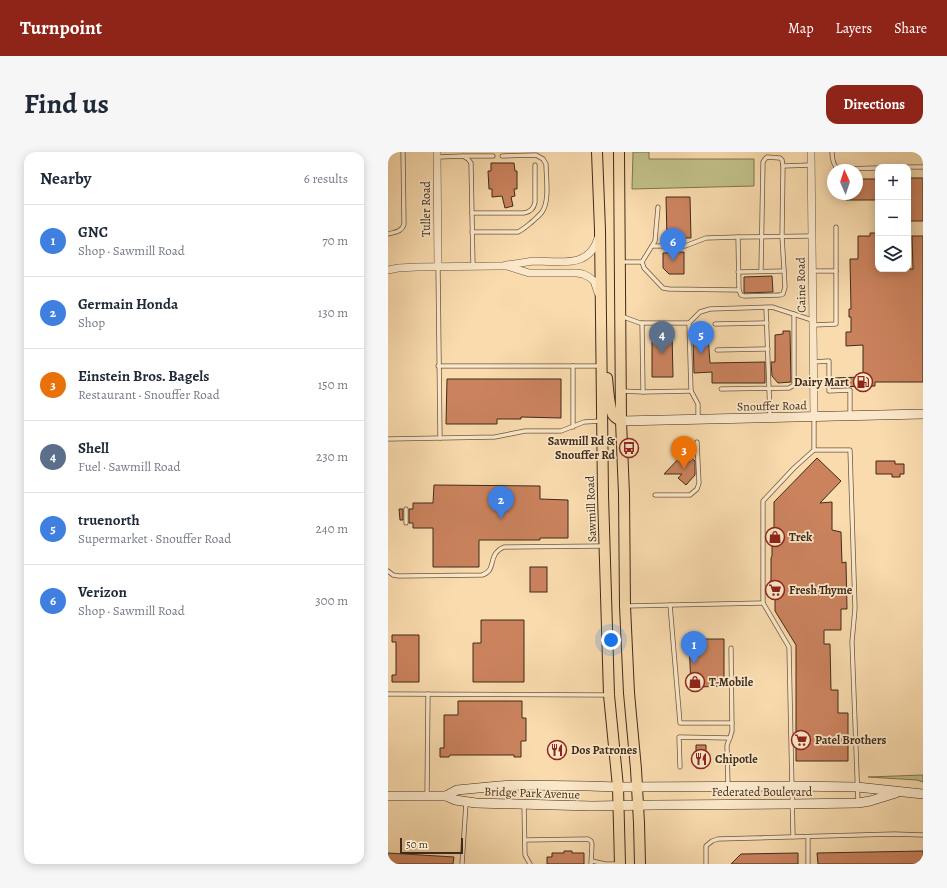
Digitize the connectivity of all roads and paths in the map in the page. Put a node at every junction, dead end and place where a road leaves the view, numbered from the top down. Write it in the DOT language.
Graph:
graph roads {
  1 [pos="403,152"];
  2 [pos="597,152"];
  3 [pos="618,152"];
  4 [pos="811,152"];
  5 [pos="832,152"];
  6 [pos="437,155"];
  7 [pos="462,156"];
  8 [pos="493,156"];
  9 [pos="502,156"];
  10 [pos="534,165"];
  11 [pos="811,165"];
  12 [pos="783,166"];
  13 [pos="911,167"];
  14 [pos="923,167"];
  15 [pos="875,168"];
  16 [pos="658,207"];
  17 [pos="532,210"];
  18 [pos="472,212"];
  19 [pos="538,216"];
  20 [pos="836,227"];
  21 [pos="600,230"];
  22 [pos="472,232"];
  23 [pos="388,234"];
  24 [pos="782,236"];
  25 [pos="811,236"];
  26 [pos="738,237"];
  27 [pos="762,237"];
  28 [pos="652,246"];
  29 [pos="620,262"];
  30 [pos="642,262"];
  31 [pos="438,266"];
  32 [pos="473,266"];
  33 [pos="497,266"];
  34 [pos="388,270"];
  35 [pos="784,270"];
  36 [pos="761,271"];
  37 [pos="812,271"];
  38 [pos="836,271"];
  39 [pos="738,272"];
  40 [pos="738,290"];
  41 [pos="766,308"];
  42 [pos="601,311"];
  43 [pos="794,314"];
  44 [pos="620,316"];
  45 [pos="812,322"];
  46 [pos="642,323"];
  47 [pos="689,323"];
  48 [pos="767,323"];
  49 [pos="715,324"];
  50 [pos="601,341"];
  51 [pos="768,349"];
  52 [pos="717,350"];
  53 [pos="813,362"];
  54 [pos="438,366"];
  55 [pos="572,366"];
  56 [pos="601,366"];
  57 [pos="721,389"];
  58 [pos="769,389"];
  59 [pos="621,391"];
  60 [pos="691,391"];
  61 [pos="643,392"];
  62 [pos="923,414"];
  63 [pos="850,416"];
  64 [pos="814,417"];
  65 [pos="770,418"];
  66 [pos="698,419"];
  67 [pos="602,421"];
  68 [pos="621,421"];
  69 [pos="573,426"];
  70 [pos="440,438"];
  71 [pos="388,439"];
  72 [pos="698,442"];
  73 [pos="814,450"];
  74 [pos="655,495"];
  75 [pos="406,509"];
  76 [pos="406,523"];
  77 [pos="605,546"];
  78 [pos="388,571"];
  79 [pos="763,603"];
  80 [pos="670,605"];
  81 [pos="625,606"];
  82 [pos="731,648"];
  83 [pos="388,694"];
  84 [pos="428,694"];
  85 [pos="609,695"];
  86 [pos="732,723"];
  87 [pos="730,738"];
  88 [pos="680,767"];
  89 [pos="791,786"];
  90 [pos="618,787"];
  91 [pos="637,787"];
  92 [pos="728,787"];
  93 [pos="857,787"];
  94 [pos="903,792"];
  95 [pos="923,794"];
  96 [pos="388,796"];
  97 [pos="427,796"];
  98 [pos="446,796"];
  99 [pos="466,802"];
  100 [pos="858,803"];
  101 [pos="524,804"];
  102 [pos="792,804"];
  103 [pos="618,806"];
  104 [pos="638,806"];
  105 [pos="923,835"];
  106 [pos="793,837"];
  107 [pos="808,837"];
  108 [pos="525,840"];
  109 [pos="591,863"];
  110 [pos="462,864"];
  111 [pos="530,864"];
  112 [pos="620,864"];
  113 [pos="640,864"];
  114 [pos="706,864"];
  115 [pos="808,864"];
  1 -- 23 [label="lane"];
  2 -- 21 [label="main road, Sawmill Road"];
  3 -- 29 [label="main road"];
  4 -- 11 [label="street, Caine Road"];
  5 -- 15 [label="lane"];
  6 -- 7 [label="lane"];
  6 -- 31 [label="street, Tuller Road"];
  7 -- 8 [label="lane"];
  7 -- 18 [label="lane"];
  9 -- 19 [label="lane"];
  10 -- 17 [label="lane"];
  11 -- 12 [label="lane"];
  11 -- 25 [label="street, Caine Road"];
  12 -- 24 [label="lane"];
  12 -- 27 [label="lane"];
  13 -- 14 [label="lane"];
  16 -- 28 [label="lane"];
  17 -- 18 [label="lane"];
  17 -- 19 [label="lane"];
  18 -- 22 [label="lane"];
  19 -- 22 [label="lane"];
  20 -- 38 [label="lane"];
  21 -- 33 [label="street"];
  21 -- 42 [label="main road, Sawmill Road"];
  22 -- 32 [label="lane"];
  24 -- 25 [label="lane"];
  24 -- 27 [label="lane"];
  24 -- 35 [label="lane"];
  25 -- 37 [label="street, Caine Road"];
  26 -- 27 [label="lane"];
  26 -- 28 [label="lane"];
  26 -- 39 [label="lane"];
  27 -- 36 [label="lane"];
  28 -- 30 [label="lane"];
  29 -- 30 [label="lane"];
  29 -- 44 [label="main road"];
  30 -- 40 [label="lane"];
  31 -- 32 [label="street"];
  31 -- 34 [label="street"];
  31 -- 54 [label="lane"];
  32 -- 33 [label="street"];
  33 -- 42 [label="street"];
  35 -- 36 [label="lane"];
  35 -- 40 [label="lane"];
  36 -- 39 [label="lane"];
  37 -- 38 [label="lane"];
  37 -- 45 [label="street, Caine Road"];
  38 -- 45 [label="lane"];
  39 -- 40 [label="lane"];
  41 -- 43 [label="lane"];
  41 -- 47 [label="lane"];
  41 -- 48 [label="lane"];
  42 -- 50 [label="main road, Sawmill Road"];
  43 -- 45 [label="lane"];
  43 -- 58 [label="lane"];
  44 -- 46 [label="lane"];
  44 -- 59 [label="main road"];
  45 -- 53 [label="street, Caine Road"];
  46 -- 47 [label="lane"];
  46 -- 61 [label="lane"];
  47 -- 60 [label="lane"];
  48 -- 49 [label="lane"];
  48 -- 51 [label="lane"];
  50 -- 56 [label="main road, Sawmill Road"];
  50 -- 68 [label="main road"];
  51 -- 52 [label="lane"];
  51 -- 58 [label="lane"];
  53 -- 63 [label="lane"];
  53 -- 64 [label="street, Caine Road"];
  54 -- 55 [label="lane"];
  54 -- 70 [label="lane"];
  55 -- 56 [label="lane"];
  55 -- 69 [label="lane"];
  56 -- 67 [label="main road, Sawmill Road"];
  57 -- 58 [label="lane"];
  58 -- 65 [label="lane"];
  59 -- 61 [label="lane"];
  59 -- 68 [label="main road"];
  60 -- 61 [label="lane"];
  60 -- 66 [label="lane"];
  62 -- 63 [label="main road, Snouffer Road"];
  63 -- 64 [label="main road, Snouffer Road"];
  64 -- 65 [label="main road, Snouffer Road"];
  64 -- 73 [label="lane"];
  65 -- 66 [label="main road, Snouffer Road"];
  66 -- 68 [label="main road, Snouffer Road"];
  67 -- 69 [label="lane"];
  67 -- 77 [label="main road, Sawmill Road"];
  68 -- 81 [label="main road"];
  69 -- 70 [label="lane"];
  70 -- 71 [label="lane"];
  72 -- 74 [label="lane"];
  73 -- 79 [label="lane"];
  73 -- 93 [label="lane"];
  75 -- 76 [label="lane"];
  77 -- 78 [label="lane"];
  77 -- 85 [label="main road, Sawmill Road"];
  79 -- 80 [label="lane"];
  79 -- 89 [label="lane"];
  80 -- 81 [label="lane"];
  80 -- 86 [label="lane"];
  81 -- 91 [label="main road"];
  82 -- 86 [label="lane"];
  83 -- 84 [label="lane"];
  84 -- 85 [label="lane"];
  84 -- 97 [label="lane"];
  85 -- 90 [label="main road, Sawmill Road"];
  86 -- 87 [label="lane"];
  87 -- 88 [label="lane"];
  87 -- 92 [label="lane"];
  89 -- 92 [label="main road, Federated Boulevard"];
  89 -- 93 [label="main road, Federated Boulevard"];
  89 -- 102 [label="lane"];
  90 -- 91 [label="main road, Federated Boulevard"];
  90 -- 98 [label="main road, Bridge Park Avenue"];
  90 -- 103 [label="main road, Sawmill Road"];
  91 -- 92 [label="main road, Federated Boulevard"];
  91 -- 104 [label="main road"];
  93 -- 94 [label="main road, Federated Boulevard"];
  93 -- 100 [label="lane"];
  94 -- 95 [label="main road, Federated Boulevard"];
  94 -- 100 [label="main road, Federated Boulevard"];
  96 -- 97 [label="main road, Bridge Park Avenue"];
  97 -- 98 [label="main road, Bridge Park Avenue"];
  98 -- 99 [label="main road, Bridge Park Avenue"];
  99 -- 101 [label="main road, Bridge Park Avenue"];
  99 -- 110 [label="lane"];
  100 -- 102 [label="main road, Federated Boulevard"];
  101 -- 103 [label="main road, Bridge Park Avenue"];
  101 -- 108 [label="lane"];
  102 -- 104 [label="main road, Federated Boulevard"];
  102 -- 106 [label="lane"];
  103 -- 104 [label="main road, Federated Boulevard"];
  103 -- 112 [label="main road, Sawmill Road"];
  104 -- 113 [label="main road"];
  105 -- 107 [label="lane"];
  106 -- 107 [label="lane"];
  106 -- 114 [label="lane"];
  107 -- 115 [label="lane"];
  108 -- 109 [label="lane"];
  108 -- 111 [label="lane"];
  109 -- 112 [label="lane"];
}
